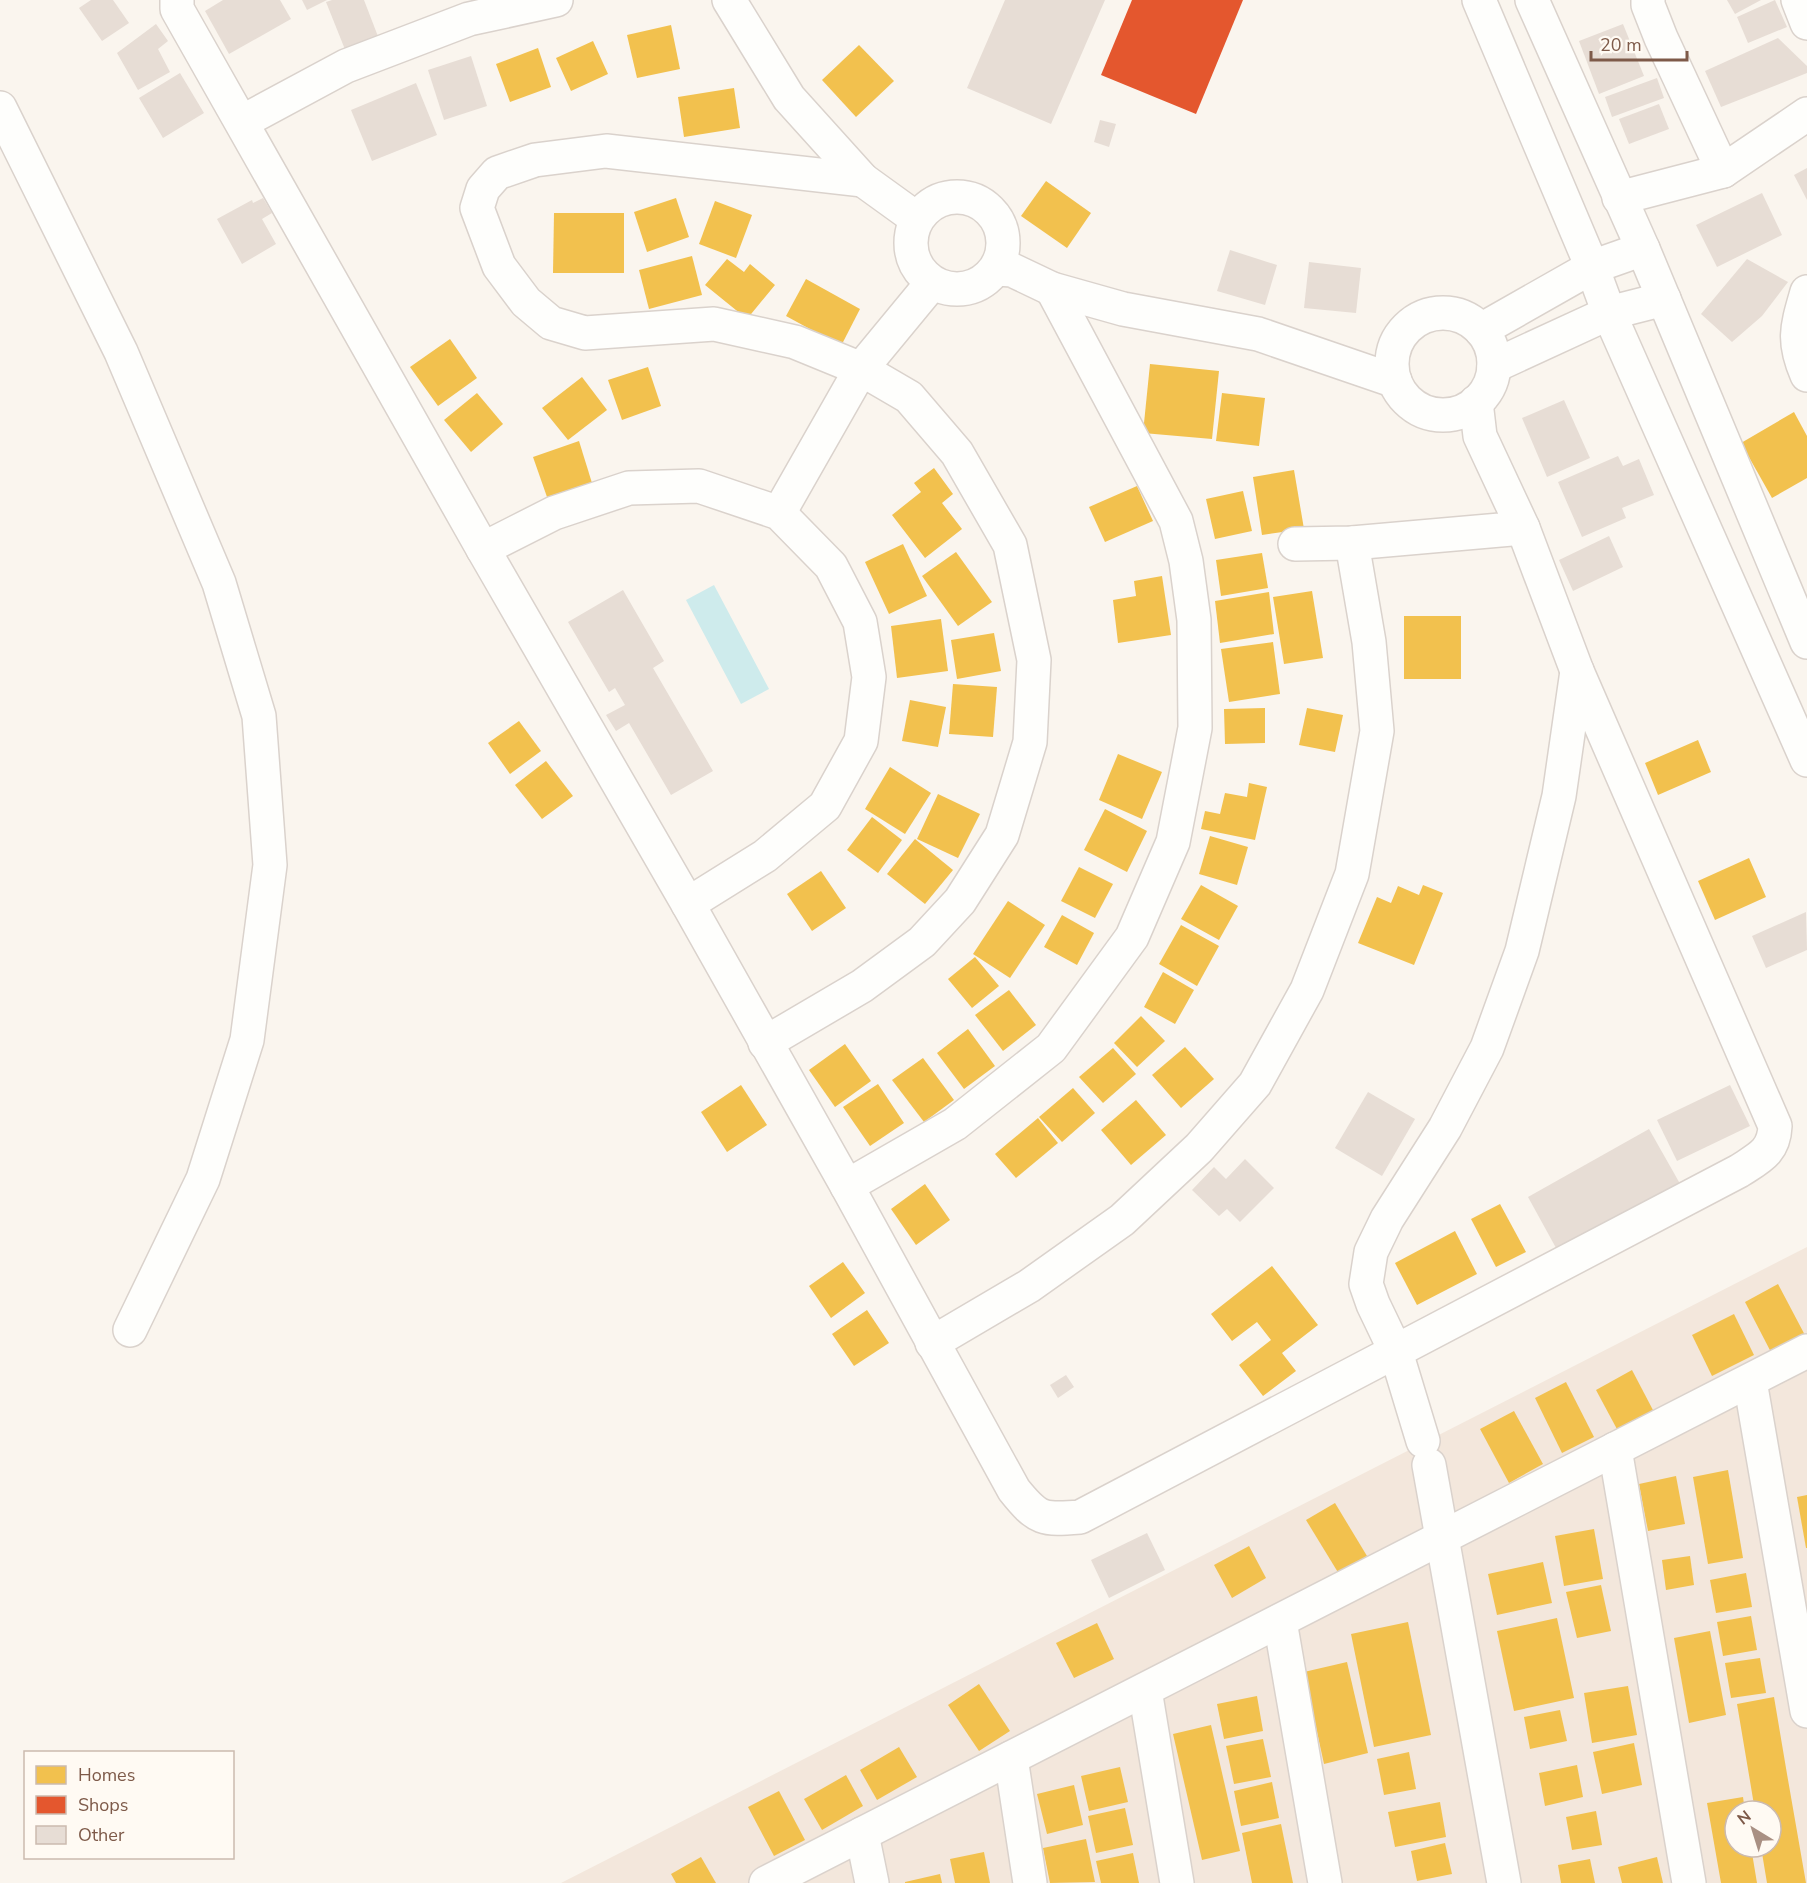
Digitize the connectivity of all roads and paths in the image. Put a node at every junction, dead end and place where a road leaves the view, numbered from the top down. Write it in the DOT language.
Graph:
graph roads {
  1 [pos="177,0"];
  2 [pos="556,0"];
  3 [pos="729,0"];
  4 [pos="1479,0"];
  5 [pos="1532,0"];
  6 [pos="1648,0"];
  7 [pos="1798,0"];
  8 [pos="1807,23"];
  9 [pos="0,108"];
  10 [pos="1807,114"];
  11 [pos="242,122"];
  12 [pos="1723,171"];
  13 [pos="863,180"];
  14 [pos="1619,198"];
  15 [pos="917,219"];
  16 [pos="1643,249"];
  17 [pos="1592,267"];
  18 [pos="997,269"];
  19 [pos="932,283"];
  20 [pos="1052,289"];
  21 [pos="1807,292"];
  22 [pos="1664,299"];
  23 [pos="1609,313"];
  24 [pos="1481,330"];
  25 [pos="1494,366"];
  26 [pos="861,369"];
  27 [pos="1807,375"];
  28 [pos="1395,381"];
  29 [pos="1476,402"];
  30 [pos="779,513"];
  31 [pos="1523,528"];
  32 [pos="1352,543"];
  33 [pos="1295,544"];
  34 [pos="483,549"];
  35 [pos="1807,642"];
  36 [pos="1577,671"];
  37 [pos="1807,760"];
  38 [pos="688,904"];
  39 [pos="765,1042"];
  40 [pos="847,1186"];
  41 [pos="130,1330"];
  42 [pos="932,1343"];
  43 [pos="1807,1351"];
  44 [pos="1396,1352"];
  45 [pos="1750,1381"];
  46 [pos="1615,1449"];
  47 [pos="1442,1538"];
  48 [pos="1280,1621"];
  49 [pos="1145,1690"];
  50 [pos="1807,1712"];
  51 [pos="1011,1758"];
  52 [pos="862,1834"];
  53 [pos="766,1883"];
  54 [pos="872,1883"];
  55 [pos="1030,1883"];
  56 [pos="1177,1883"];
  57 [pos="1325,1883"];
  58 [pos="1504,1883"];
  59 [pos="1689,1883"];
  1 -- 11 [label="street"];
  2 -- 11 [label="street"];
  3 -- 13 [label="street"];
  4 -- 17 [label="street"];
  5 -- 14 [label="street"];
  6 -- 12 [label="street"];
  7 -- 8 [label="street"];
  9 -- 41 [label="street"];
  10 -- 12 [label="street"];
  11 -- 34 [label="street"];
  12 -- 14 [label="street"];
  13 -- 15 [label="street"];
  13 -- 26 [label="street"];
  14 -- 16 [label="street"];
  15 -- 18 [label="street"];
  15 -- 19 [label="street"];
  16 -- 17 [label="street"];
  16 -- 22 [label="street"];
  17 -- 23 [label="street"];
  17 -- 24 [label="street"];
  18 -- 19 [label="street"];
  18 -- 20 [label="street"];
  19 -- 26 [label="street"];
  20 -- 28 [label="street"];
  20 -- 40 [label="street"];
  21 -- 27 [label="street"];
  22 -- 23 [label="street"];
  22 -- 35 [label="street"];
  23 -- 25 [label="street"];
  23 -- 37 [label="street"];
  24 -- 25 [label="street"];
  24 -- 28 [label="street"];
  25 -- 29 [label="street"];
  26 -- 30 [label="street"];
  26 -- 39 [label="street"];
  28 -- 29 [label="street"];
  29 -- 31 [label="street"];
  30 -- 34 [label="street"];
  30 -- 38 [label="street"];
  31 -- 32 [label="street"];
  31 -- 36 [label="street"];
  32 -- 33 [label="street"];
  32 -- 42 [label="street"];
  34 -- 38 [label="street"];
  36 -- 44 [label="street"];
  36 -- 44 [label="street"];
  38 -- 39 [label="street"];
  39 -- 40 [label="street"];
  40 -- 42 [label="street"];
  42 -- 44 [label="street"];
  43 -- 45 [label="street"];
  44 -- 47 [label="street"];
  45 -- 46 [label="street"];
  45 -- 50 [label="street"];
  46 -- 47 [label="street"];
  46 -- 59 [label="street"];
  47 -- 48 [label="street"];
  47 -- 58 [label="street"];
  48 -- 49 [label="street"];
  48 -- 57 [label="street"];
  49 -- 51 [label="street"];
  49 -- 56 [label="street"];
  51 -- 52 [label="street"];
  51 -- 55 [label="street"];
  52 -- 53 [label="street"];
  52 -- 54 [label="street"];
}
